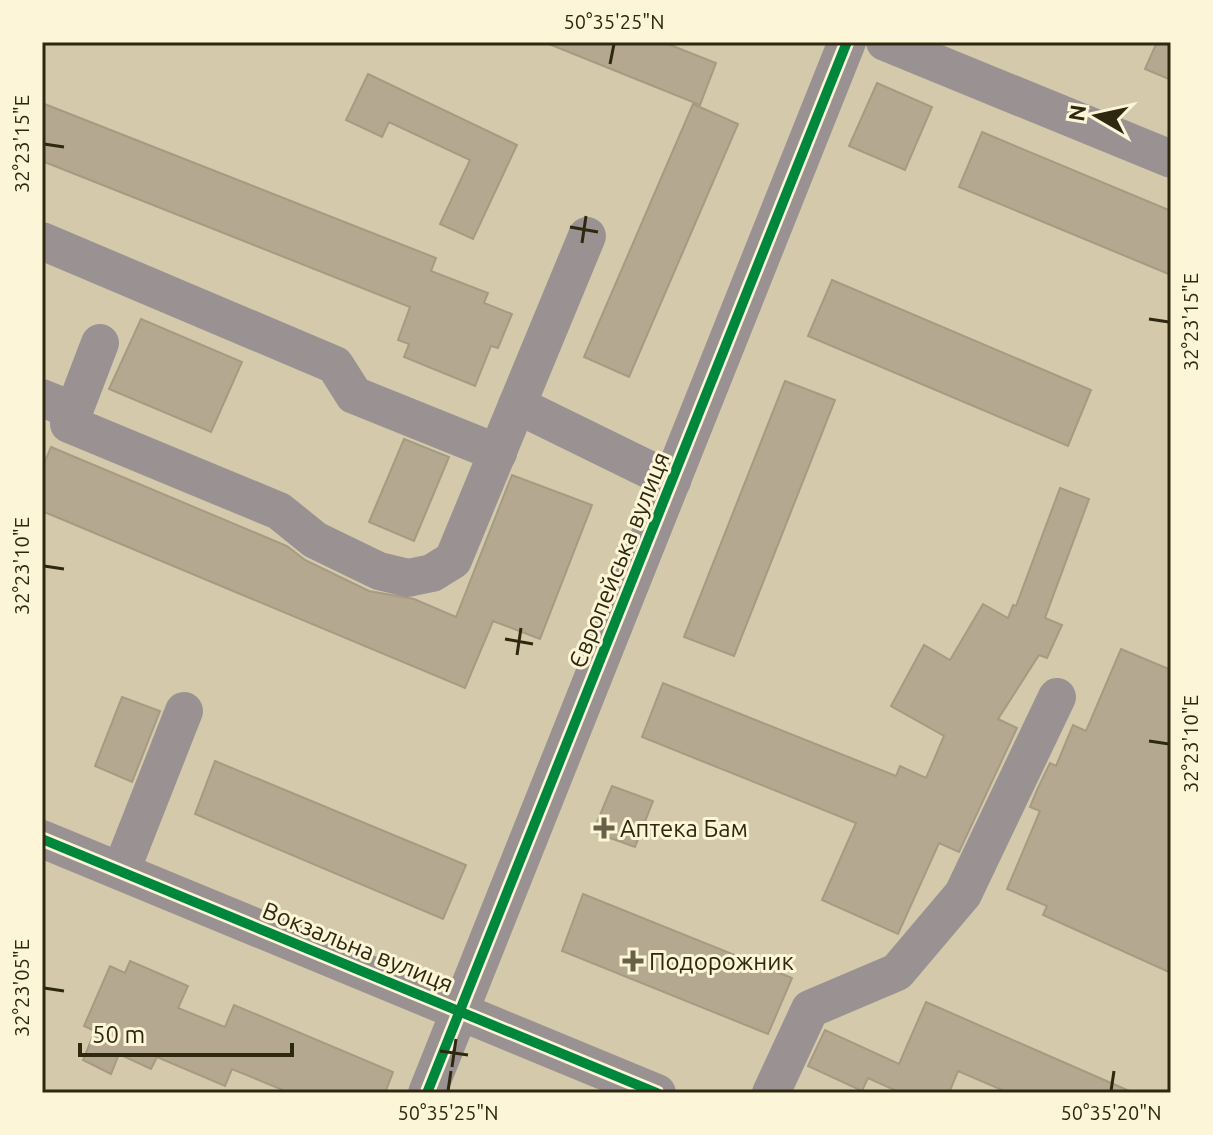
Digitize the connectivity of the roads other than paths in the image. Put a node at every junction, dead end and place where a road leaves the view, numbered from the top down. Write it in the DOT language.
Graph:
graph roads {
  1 [pos="847,42"];
  2 [pos="885,42"];
  3 [pos="1171,159"];
  4 [pos="587,236"];
  5 [pos="42,241"];
  6 [pos="100,343"];
  7 [pos="58,405"];
  8 [pos="517,405"];
  9 [pos="498,453"];
  10 [pos="672,481"];
  11 [pos="1057,697"];
  12 [pos="184,711"];
  13 [pos="42,839"];
  14 [pos="121,871"];
  15 [pos="461,1011"];
  16 [pos="427,1093"];
  17 [pos="657,1093"];
  18 [pos="771,1093"];
  1 -- 10 [label="street, Європейська вулиця"];
  2 -- 3 [label="street"];
  4 -- 8 [label="street"];
  5 -- 9 [label="street"];
  6 -- 7 [label="street"];
  7 -- 9 [label="street"];
  8 -- 9 [label="street"];
  8 -- 10 [label="street"];
  10 -- 15 [label="street, Європейська вулиця"];
  11 -- 18 [label="street"];
  12 -- 14 [label="street"];
  13 -- 14 [label="street, Вокзальна вулиця"];
  14 -- 15 [label="street, Вокзальна вулиця"];
  15 -- 16 [label="street, Європейська вулиця"];
  15 -- 17 [label="street, Вокзальна вулиця"];
}
